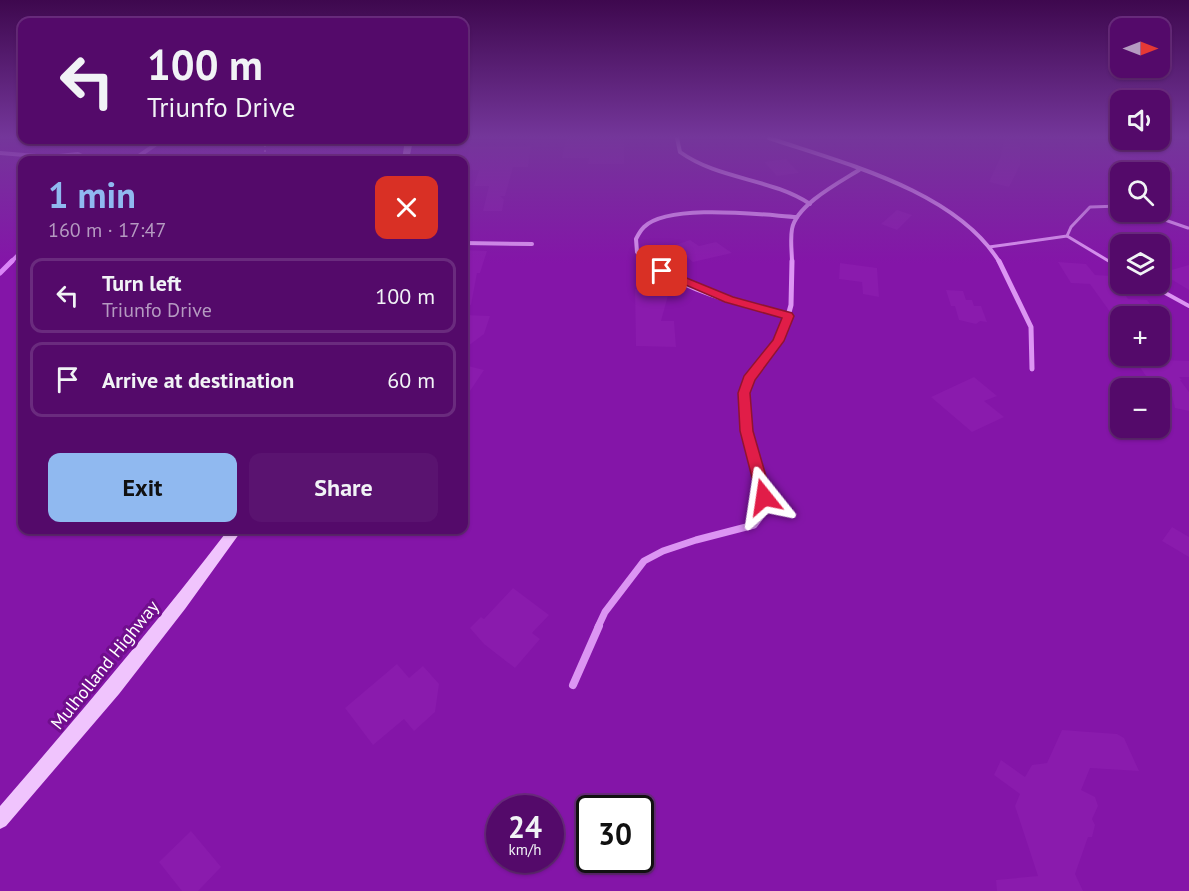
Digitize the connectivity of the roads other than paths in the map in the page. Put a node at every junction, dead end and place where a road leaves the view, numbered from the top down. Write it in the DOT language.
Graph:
graph roads {
  1 [pos="745,180"];
  2 [pos="845,180"];
  3 [pos="886,180"];
  4 [pos="810,204"];
  5 [pos="1110,206"];
  6 [pos="797,218"];
  7 [pos="1170,222"];
  8 [pos="1188,228"];
  9 [pos="1067,236"];
  10 [pos="468,243"];
  11 [pos="532,244"];
  12 [pos="989,247"];
  13 [pos="1110,261"];
  14 [pos="1167,294"];
  15 [pos="1189,306"];
  16 [pos="788,316"];
  17 [pos="1032,369"];
  18 [pos="232,534"];
  19 [pos="573,685"];
  20 [pos="1,816"];
  1 -- 4 [label="street"];
  2 -- 4 [label="street"];
  3 -- 12 [label="street"];
  4 -- 6 [label="street"];
  5 -- 9 [label="lane"];
  6 -- 16 [label="street"];
  6 -- 16 [label="street"];
  7 -- 8 [label="lane"];
  9 -- 12 [label="lane"];
  9 -- 13 [label="lane"];
  10 -- 11 [label="street"];
  12 -- 17 [label="street"];
  14 -- 15 [label="lane"];
  16 -- 19 [label="street"];
  18 -- 20 [label="main road, Mulholland Highway"];
}
